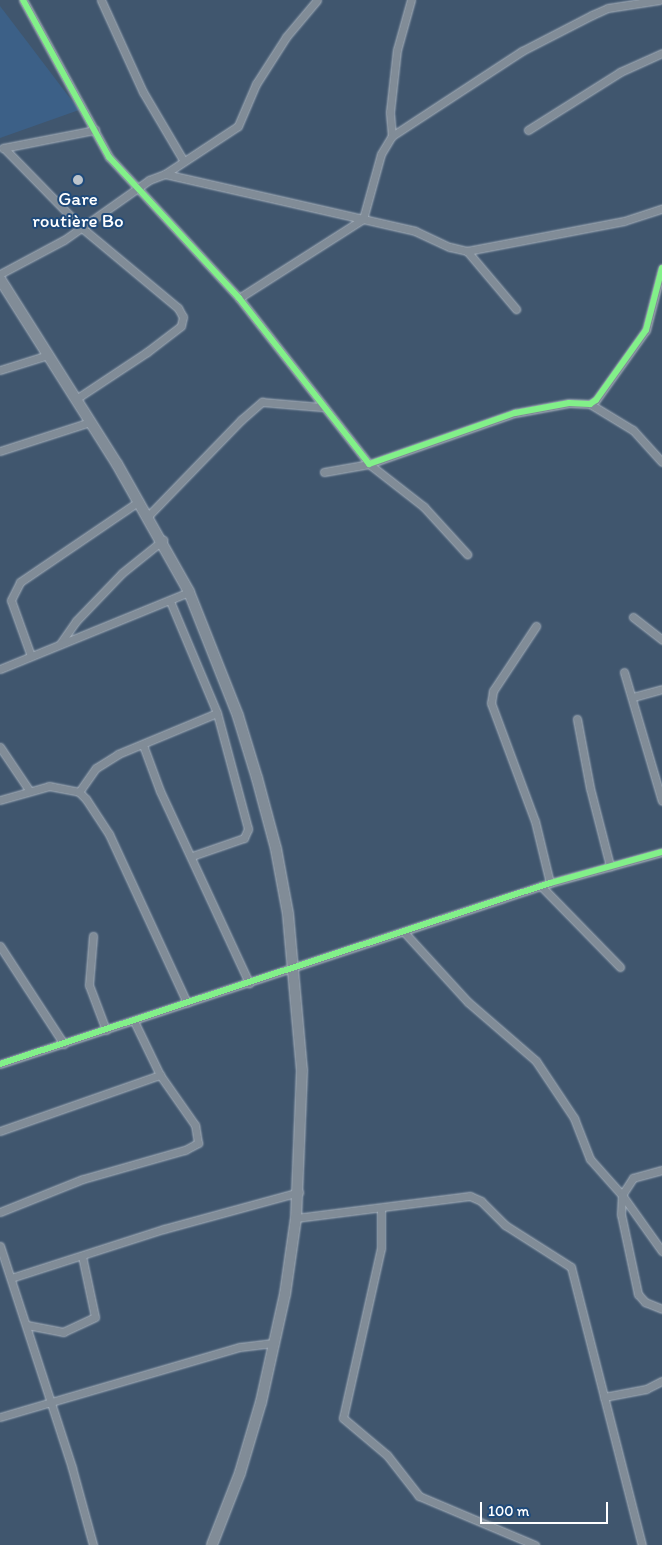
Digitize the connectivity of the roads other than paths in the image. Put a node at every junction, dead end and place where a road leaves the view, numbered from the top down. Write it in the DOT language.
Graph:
graph roads {
  1 [pos="23,0"];
  2 [pos="101,0"];
  3 [pos="317,0"];
  4 [pos="411,0"];
  5 [pos="659,0"];
  6 [pos="662,52"];
  7 [pos="95,130"];
  8 [pos="528,130"];
  9 [pos="392,136"];
  10 [pos="2,149"];
  11 [pos="183,160"];
  12 [pos="165,174"];
  13 [pos="136,189"];
  14 [pos="662,209"];
  15 [pos="363,219"];
  16 [pos="82,228"];
  17 [pos="468,251"];
  18 [pos="662,268"];
  19 [pos="0,274"];
  20 [pos="0,278"];
  21 [pos="3,289"];
  22 [pos="239,298"];
  23 [pos="516,309"];
  24 [pos="48,355"];
  25 [pos="0,370"];
  26 [pos="76,399"];
  27 [pos="590,404"];
  28 [pos="321,406"];
  29 [pos="90,422"];
  30 [pos="0,451"];
  31 [pos="661,459"];
  32 [pos="368,464"];
  33 [pos="324,472"];
  34 [pos="139,501"];
  35 [pos="148,516"];
  36 [pos="162,540"];
  37 [pos="467,554"];
  38 [pos="189,592"];
  39 [pos="170,601"];
  40 [pos="633,617"];
  41 [pos="536,626"];
  42 [pos="662,640"];
  43 [pos="60,644"];
  44 [pos="31,656"];
  45 [pos="0,668"];
  46 [pos="624,672"];
  47 [pos="662,689"];
  48 [pos="633,697"];
  49 [pos="218,713"];
  50 [pos="577,719"];
  51 [pos="143,745"];
  52 [pos="0,748"];
  53 [pos="29,790"];
  54 [pos="79,792"];
  55 [pos="0,800"];
  56 [pos="662,801"];
  57 [pos="662,852"];
  58 [pos="192,856"];
  59 [pos="610,866"];
  60 [pos="550,883"];
  61 [pos="541,886"];
  62 [pos="404,932"];
  63 [pos="93,936"];
  64 [pos="0,946"];
  65 [pos="620,967"];
  66 [pos="295,968"];
  67 [pos="249,983"];
  68 [pos="187,1003"];
  69 [pos="134,1021"];
  70 [pos="106,1030"];
  71 [pos="64,1044"];
  72 [pos="0,1064"];
  73 [pos="160,1075"];
  74 [pos="0,1131"];
  75 [pos="662,1170"];
  76 [pos="300,1192"];
  77 [pos="622,1195"];
  78 [pos="381,1210"];
  79 [pos="0,1212"];
  80 [pos="296,1218"];
  81 [pos="0,1246"];
  82 [pos="662,1251"];
  83 [pos="82,1256"];
  84 [pos="11,1278"];
  85 [pos="662,1309"];
  86 [pos="27,1325"];
  87 [pos="275,1343"];
  88 [pos="662,1381"];
  89 [pos="604,1396"];
  90 [pos="50,1403"];
  91 [pos="0,1417"];
  92 [pos="93,1545"];
  93 [pos="212,1545"];
  94 [pos="534,1545"];
  95 [pos="642,1545"];
  1 -- 7 [label="street"];
  2 -- 11 [label="street"];
  3 -- 11 [label="street"];
  4 -- 9 [label="street"];
  5 -- 9 [label="street"];
  6 -- 8 [label="street"];
  7 -- 10 [label="street"];
  7 -- 13 [label="street"];
  9 -- 15 [label="street"];
  10 -- 16 [label="street"];
  11 -- 12 [label="street"];
  12 -- 13 [label="street"];
  12 -- 15 [label="street"];
  13 -- 16 [label="street"];
  13 -- 22 [label="street"];
  14 -- 17 [label="street"];
  15 -- 17 [label="street"];
  15 -- 22 [label="street"];
  16 -- 19 [label="street"];
  16 -- 26 [label="street"];
  17 -- 23 [label="street"];
  18 -- 27 [label="street"];
  20 -- 21 [label="main road"];
  21 -- 24 [label="main road"];
  22 -- 28 [label="street"];
  24 -- 25 [label="street"];
  24 -- 26 [label="main road"];
  26 -- 29 [label="main road"];
  27 -- 31 [label="street"];
  27 -- 32 [label="street"];
  28 -- 32 [label="street"];
  28 -- 35 [label="street"];
  29 -- 30 [label="street"];
  29 -- 34 [label="main road"];
  32 -- 33 [label="street"];
  32 -- 37 [label="street"];
  34 -- 35 [label="main road"];
  34 -- 44 [label="street"];
  35 -- 36 [label="main road"];
  36 -- 38 [label="main road"];
  36 -- 43 [label="street"];
  38 -- 39 [label="street"];
  38 -- 66 [label="main road"];
  39 -- 43 [label="street"];
  39 -- 49 [label="street"];
  40 -- 42 [label="street"];
  41 -- 60 [label="street"];
  43 -- 44 [label="street"];
  44 -- 45 [label="street"];
  46 -- 48 [label="street"];
  47 -- 48 [label="street"];
  48 -- 56 [label="street"];
  49 -- 51 [label="street"];
  49 -- 58 [label="street"];
  50 -- 59 [label="street"];
  51 -- 54 [label="street"];
  51 -- 58 [label="street"];
  52 -- 53 [label="street"];
  53 -- 54 [label="street"];
  53 -- 55 [label="street"];
  54 -- 68 [label="street"];
  57 -- 59 [label="street"];
  58 -- 67 [label="street"];
  59 -- 60 [label="street"];
  60 -- 61 [label="street"];
  61 -- 62 [label="street"];
  61 -- 65 [label="street"];
  62 -- 66 [label="street"];
  62 -- 77 [label="street"];
  63 -- 70 [label="street"];
  64 -- 71 [label="street"];
  66 -- 67 [label="street"];
  66 -- 76 [label="main road"];
  67 -- 68 [label="street"];
  68 -- 69 [label="street"];
  69 -- 70 [label="street"];
  69 -- 73 [label="street"];
  70 -- 71 [label="street"];
  71 -- 72 [label="street"];
  73 -- 74 [label="street"];
  73 -- 79 [label="street"];
  75 -- 77 [label="street"];
  76 -- 80 [label="main road"];
  76 -- 83 [label="street"];
  77 -- 82 [label="street"];
  77 -- 85 [label="street"];
  78 -- 80 [label="street"];
  78 -- 89 [label="street"];
  78 -- 94 [label="street"];
  80 -- 87 [label="main road"];
  81 -- 84 [label="street"];
  83 -- 84 [label="street"];
  83 -- 86 [label="street"];
  84 -- 86 [label="street"];
  86 -- 90 [label="street"];
  87 -- 90 [label="street"];
  87 -- 93 [label="main road"];
  88 -- 89 [label="street"];
  89 -- 95 [label="street"];
  90 -- 91 [label="street"];
  90 -- 92 [label="street"];
}
